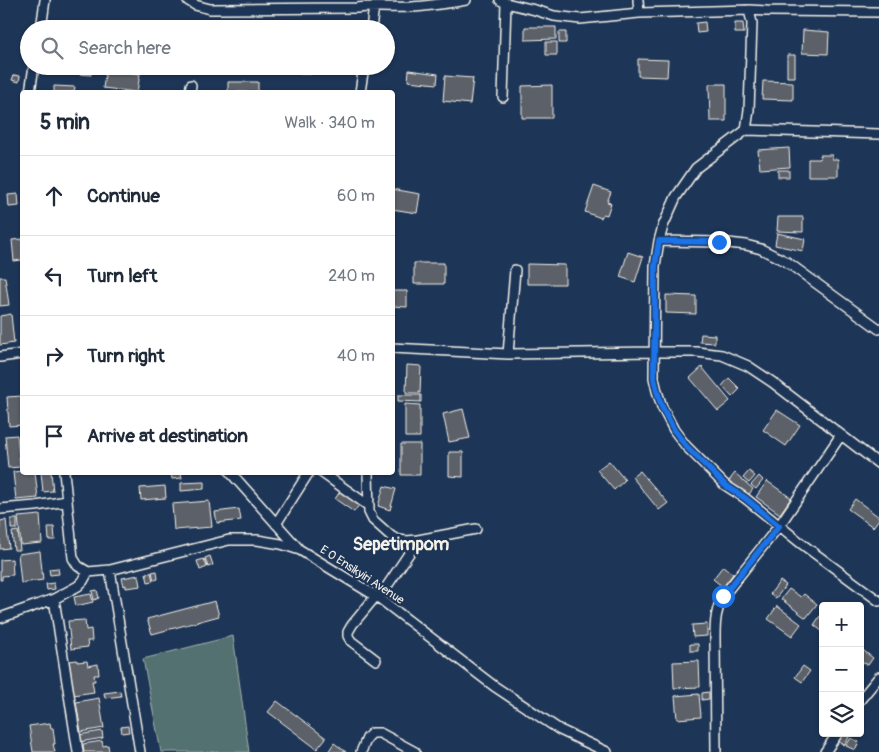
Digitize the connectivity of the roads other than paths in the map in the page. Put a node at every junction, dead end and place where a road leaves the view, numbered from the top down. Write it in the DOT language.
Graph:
graph roads {
  1 [pos="46,0"];
  2 [pos="187,0"];
  3 [pos="466,0"];
  4 [pos="638,0"];
  5 [pos="767,0"];
  6 [pos="503,2"];
  7 [pos="210,4"];
  8 [pos="261,4"];
  9 [pos="357,4"];
  10 [pos="374,6"];
  11 [pos="749,10"];
  12 [pos="767,11"];
  13 [pos="879,12"];
  14 [pos="639,13"];
  15 [pos="42,20"];
  16 [pos="372,20"];
  17 [pos="33,75"];
  18 [pos="363,75"];
  19 [pos="30,90"];
  20 [pos="360,90"];
  21 [pos="503,97"];
  22 [pos="746,130"];
  23 [pos="879,134"];
  24 [pos="659,241"];
  25 [pos="515,270"];
  26 [pos="879,329"];
  27 [pos="395,348"];
  28 [pos="654,352"];
  29 [pos="20,354"];
  30 [pos="508,354"];
  31 [pos="0,357"];
  32 [pos="841,435"];
  33 [pos="879,464"];
  34 [pos="64,475"];
  35 [pos="233,475"];
  36 [pos="307,475"];
  37 [pos="325,475"];
  38 [pos="368,475"];
  39 [pos="67,501"];
  40 [pos="369,506"];
  41 [pos="0,509"];
  42 [pos="276,524"];
  43 [pos="779,526"];
  44 [pos="476,529"];
  45 [pos="418,540"];
  46 [pos="300,550"];
  47 [pos="110,570"];
  48 [pos="88,572"];
  49 [pos="377,597"];
  50 [pos="54,599"];
  51 [pos="879,601"];
  52 [pos="0,618"];
  53 [pos="376,660"];
  54 [pos="879,677"];
  55 [pos="864,695"];
  56 [pos="835,737"];
  57 [pos="78,752"];
  58 [pos="140,752"];
  59 [pos="361,752"];
  60 [pos="415,752"];
  61 [pos="607,752"];
  62 [pos="716,752"];
  63 [pos="825,752"];
  1 -- 15 [label="street"];
  2 -- 7 [label="street"];
  3 -- 10 [label="street"];
  4 -- 14 [label="street"];
  5 -- 12 [label="street"];
  6 -- 14 [label="street"];
  6 -- 21 [label="street"];
  7 -- 8 [label="street"];
  8 -- 9 [label="street"];
  9 -- 10 [label="street"];
  10 -- 16 [label="street"];
  11 -- 12 [label="street"];
  11 -- 14 [label="street"];
  11 -- 22 [label="street"];
  12 -- 13 [label="street"];
  17 -- 19 [label="street"];
  18 -- 20 [label="street"];
  22 -- 23 [label="street"];
  22 -- 24 [label="street"];
  24 -- 26 [label="street"];
  24 -- 28 [label="street"];
  25 -- 30 [label="street"];
  27 -- 30 [label="street"];
  28 -- 30 [label="street"];
  28 -- 32 [label="street"];
  28 -- 43 [label="street"];
  29 -- 31 [label="street"];
  32 -- 33 [label="street"];
  32 -- 43 [label="street"];
  34 -- 39 [label="street"];
  35 -- 42 [label="street"];
  36 -- 42 [label="street"];
  37 -- 40 [label="street"];
  38 -- 40 [label="street"];
  39 -- 41 [label="street"];
  39 -- 48 [label="street"];
  40 -- 45 [label="street"];
  42 -- 46 [label="street"];
  43 -- 51 [label="street"];
  43 -- 62 [label="street"];
  44 -- 45 [label="street"];
  45 -- 49 [label="street"];
  46 -- 47 [label="street, E O Ensikyiri Avenue"];
  46 -- 49 [label="street, E O Ensikyiri Avenue"];
  47 -- 48 [label="street, E O Ensikyiri Avenue"];
  47 -- 58 [label="street"];
  48 -- 50 [label="street"];
  49 -- 53 [label="street"];
  49 -- 61 [label="street, E O Ensikyiri Avenue"];
  50 -- 52 [label="street"];
  50 -- 57 [label="street"];
  54 -- 55 [label="street"];
  56 -- 63 [label="street"];
  59 -- 60 [label="street"];
}
